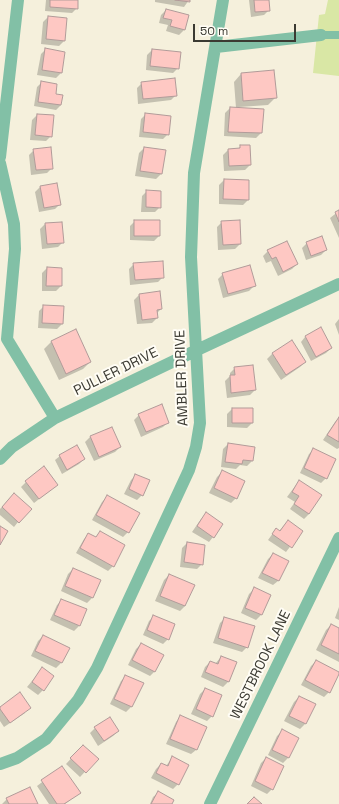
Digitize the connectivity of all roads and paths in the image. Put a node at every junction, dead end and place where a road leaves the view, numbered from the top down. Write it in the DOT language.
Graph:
graph roads {
  1 [pos="18,0"];
  2 [pos="223,0"];
  3 [pos="321,35"];
  4 [pos="339,35"];
  5 [pos="216,47"];
  6 [pos="0,157"];
  7 [pos="0,163"];
  8 [pos="339,284"];
  9 [pos="4,339"];
  10 [pos="196,350"];
  11 [pos="55,418"];
  12 [pos="0,460"];
  13 [pos="339,538"];
  14 [pos="0,764"];
  15 [pos="210,804"];
  1 -- 6 [label="street"];
  2 -- 5 [label="street, AMBLER DRIVE"];
  3 -- 4 [label="lane"];
  3 -- 5 [label="street"];
  5 -- 10 [label="street, AMBLER DRIVE"];
  7 -- 9 [label="street"];
  8 -- 10 [label="street, PULLER DRIVE"];
  9 -- 11 [label="street"];
  10 -- 11 [label="street, PULLER DRIVE"];
  10 -- 14 [label="street, AMBLER DRIVE"];
  11 -- 12 [label="street, PULLER DRIVE"];
  13 -- 15 [label="street, WESTBROOK LANE"];
}
